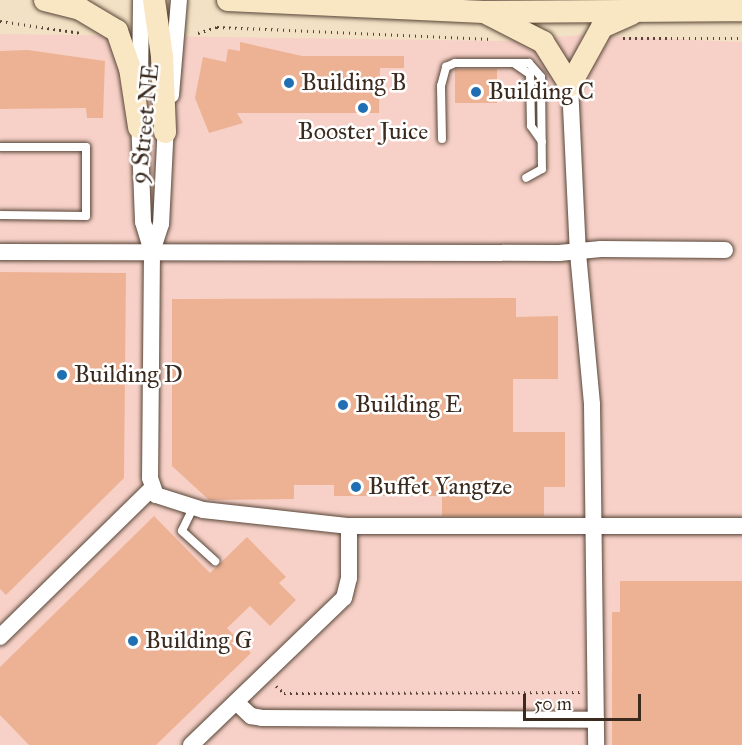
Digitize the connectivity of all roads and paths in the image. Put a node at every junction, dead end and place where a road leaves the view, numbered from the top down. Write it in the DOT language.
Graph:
graph roads {
  1 [pos="45,0"];
  2 [pos="141,0"];
  3 [pos="154,0"];
  4 [pos="179,0"];
  5 [pos="228,0"];
  6 [pos="742,10"];
  7 [pos="638,11"];
  8 [pos="484,12"];
  9 [pos="0,21"];
  10 [pos="198,33"];
  11 [pos="90,35"];
  12 [pos="742,38"];
  13 [pos="498,39"];
  14 [pos="621,39"];
  15 [pos="570,85"];
  16 [pos="139,126"];
  17 [pos="165,132"];
  18 [pos="442,139"];
  19 [pos="0,147"];
  20 [pos="526,178"];
  21 [pos="0,215"];
  22 [pos="725,250"];
  23 [pos="0,252"];
  24 [pos="152,252"];
  25 [pos="578,253"];
  26 [pos="152,488"];
  27 [pos="193,508"];
  28 [pos="349,526"];
  29 [pos="742,526"];
  30 [pos="596,527"];
  31 [pos="215,561"];
  32 [pos="0,637"];
  33 [pos="264,674"];
  34 [pos="596,692"];
  35 [pos="236,702"];
  36 [pos="596,720"];
  37 [pos="191,745"];
  38 [pos="596,745"];
  1 -- 16 [label="street"];
  2 -- 16 [label="street, 9 Street NE"];
  3 -- 17 [label="street"];
  4 -- 17 [label="street, 9 Street NE"];
  5 -- 8 [label="street"];
  6 -- 7 [label="street"];
  7 -- 8 [label="street"];
  7 -- 15 [label="street"];
  8 -- 15 [label="street"];
  9 -- 11 [label="path"];
  10 -- 13 [label="path"];
  12 -- 14 [label="path"];
  15 -- 25 [label="street"];
  16 -- 24 [label="street, 9 Street NE"];
  17 -- 24 [label="street, 9 Street NE"];
  18 -- 20 [label="lane"];
  19 -- 21 [label="lane"];
  22 -- 25 [label="street"];
  23 -- 24 [label="street"];
  24 -- 25 [label="street"];
  24 -- 26 [label="street, 9 Street NE"];
  25 -- 30 [label="street"];
  26 -- 27 [label="street"];
  26 -- 32 [label="street"];
  27 -- 28 [label="street"];
  27 -- 31 [label="lane"];
  28 -- 30 [label="street"];
  28 -- 33 [label="street"];
  29 -- 30 [label="street"];
  30 -- 34 [label="street"];
  33 -- 34 [label="path"];
  33 -- 35 [label="street"];
  34 -- 36 [label="street"];
  35 -- 36 [label="street"];
  35 -- 37 [label="street"];
  36 -- 38 [label="street"];
}
